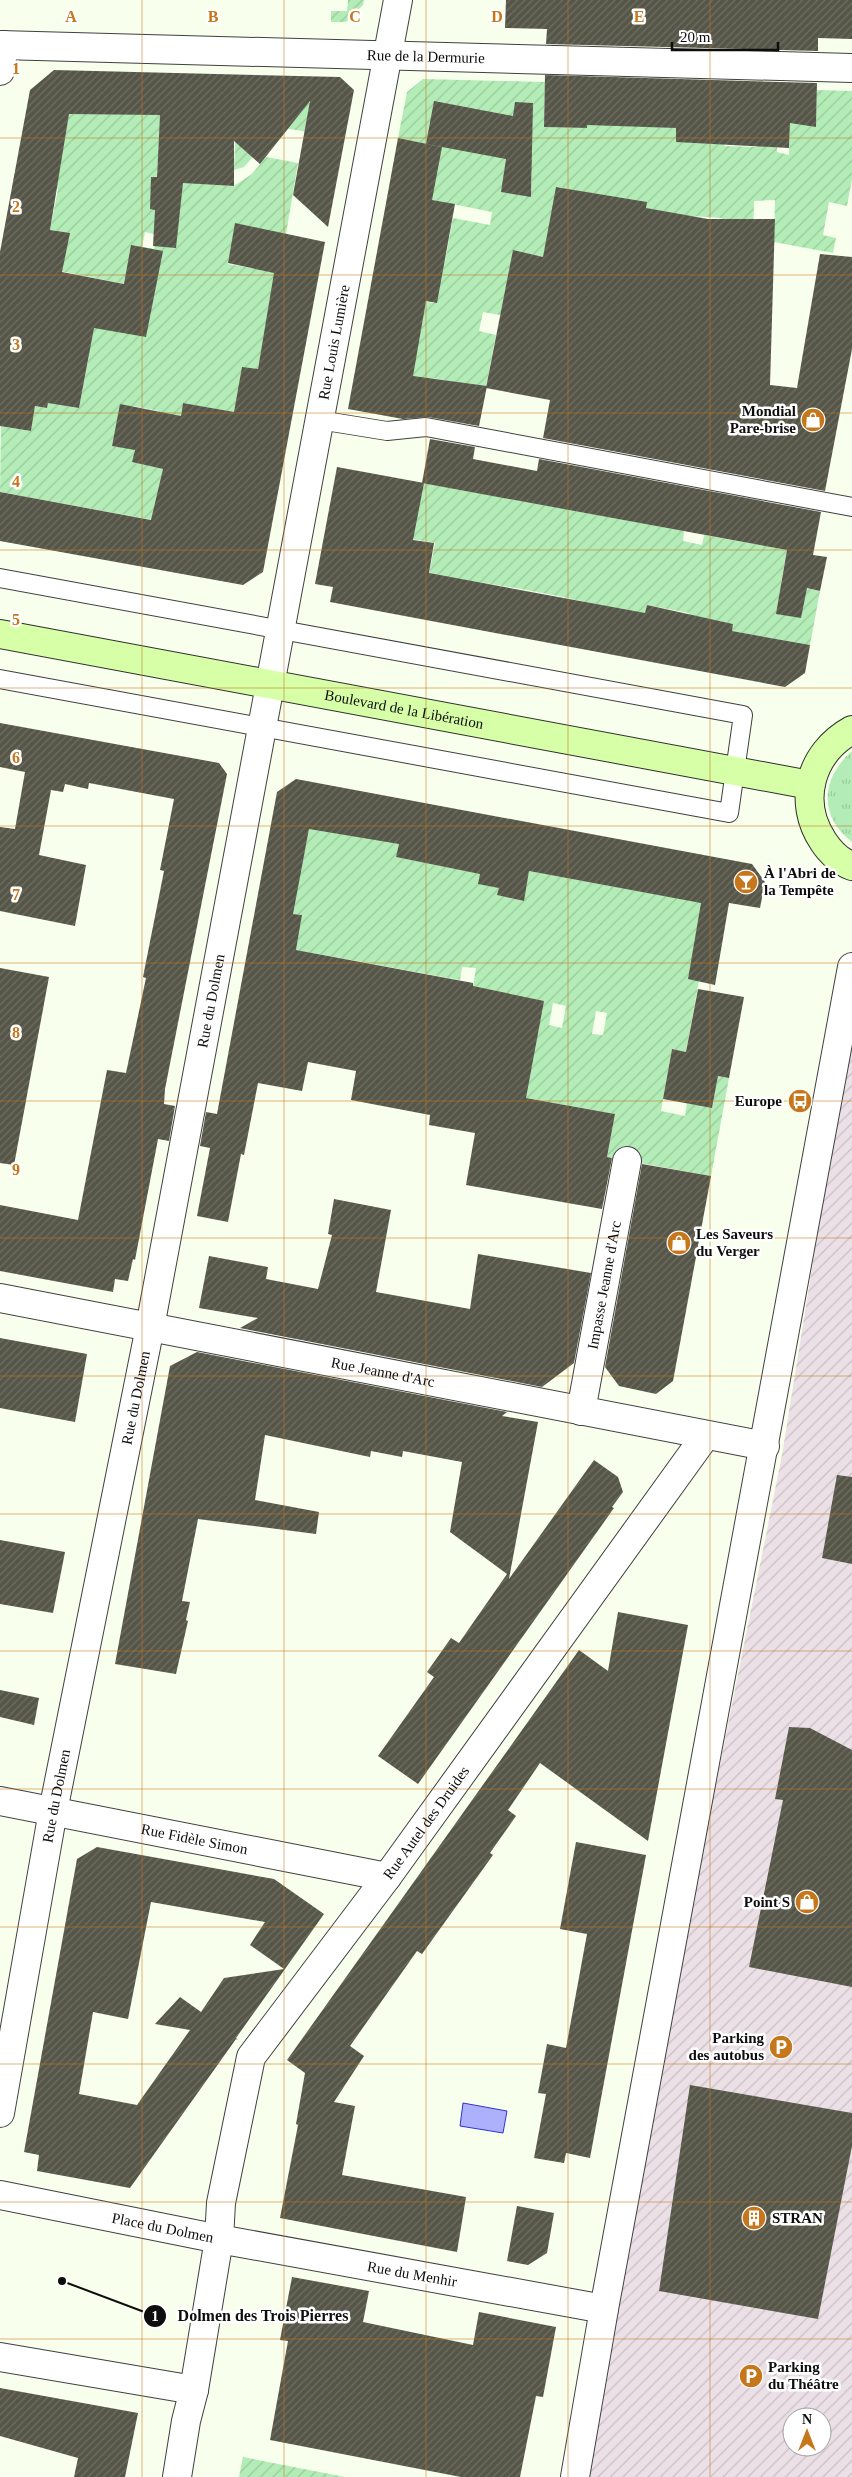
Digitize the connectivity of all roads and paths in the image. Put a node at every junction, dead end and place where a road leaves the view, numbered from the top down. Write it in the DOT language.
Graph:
graph roads {
  1 [pos="398,0"];
  2 [pos="1,54"];
  3 [pos="388,55"];
  4 [pos="852,68"];
  5 [pos="319,420"];
  6 [pos="852,507"];
  7 [pos="0,578"];
  8 [pos="280,629"];
  9 [pos="0,634"];
  10 [pos="0,679"];
  11 [pos="269,684"];
  12 [pos="261,727"];
  13 [pos="852,730"];
  14 [pos="736,771"];
  15 [pos="810,785"];
  16 [pos="852,866"];
  17 [pos="852,967"];
  18 [pos="627,1161"];
  19 [pos="0,1298"];
  20 [pos="150,1327"];
  21 [pos="581,1411"];
  22 [pos="706,1435"];
  23 [pos="765,1446"];
  24 [pos="0,1800"];
  25 [pos="53,1811"];
  26 [pos="387,1877"];
  27 [pos="0,2113"];
  28 [pos="0,2195"];
  29 [pos="220,2240"];
  30 [pos="604,2309"];
  31 [pos="0,2357"];
  32 [pos="194,2390"];
  33 [pos="176,2477"];
  34 [pos="575,2477"];
  1 -- 3 [label="street, Rue Louis Lumière"];
  2 -- 3 [label="street, Rue de la Dermurie"];
  3 -- 4 [label="street, Rue de la Dermurie"];
  3 -- 5 [label="street, Rue Louis Lumière"];
  5 -- 6 [label="lane"];
  5 -- 8 [label="street, Rue Louis Lumière"];
  7 -- 8 [label="lane"];
  8 -- 11 [label="street, Rue Louis Lumière"];
  8 -- 14 [label="lane"];
  9 -- 11 [label="main road, Boulevard de la Libération"];
  10 -- 12 [label="lane"];
  11 -- 12 [label="street, Rue du Dolmen"];
  11 -- 14 [label="main road, Boulevard de la Libération"];
  12 -- 14 [label="lane"];
  12 -- 20 [label="street, Rue du Dolmen"];
  13 -- 15 [label="main road"];
  14 -- 15 [label="main road, Boulevard de la Libération"];
  15 -- 16 [label="main road"];
  17 -- 23 [label="street"];
  18 -- 21 [label="street, Impasse Jeanne d'Arc"];
  19 -- 20 [label="street, Rue Jeanne d'Arc"];
  20 -- 21 [label="street, Rue Jeanne d'Arc"];
  20 -- 25 [label="street, Rue du Dolmen"];
  21 -- 22 [label="street, Rue Jeanne d'Arc"];
  22 -- 23 [label="street, Rue Jeanne d'Arc"];
  22 -- 26 [label="street, Rue Autel des Druides"];
  23 -- 30 [label="street"];
  24 -- 25 [label="street, Rue Fidèle Simon"];
  25 -- 26 [label="street, Rue Fidèle Simon"];
  25 -- 27 [label="street, Rue du Dolmen"];
  26 -- 29 [label="street, Rue Autel des Druides"];
  28 -- 29 [label="street, Place du Dolmen"];
  29 -- 30 [label="street, Rue du Menhir"];
  29 -- 32 [label="street, Place du Dolmen"];
  30 -- 34 [label="street"];
  31 -- 32 [label="street"];
  32 -- 33 [label="street, Place du Dolmen"];
}
